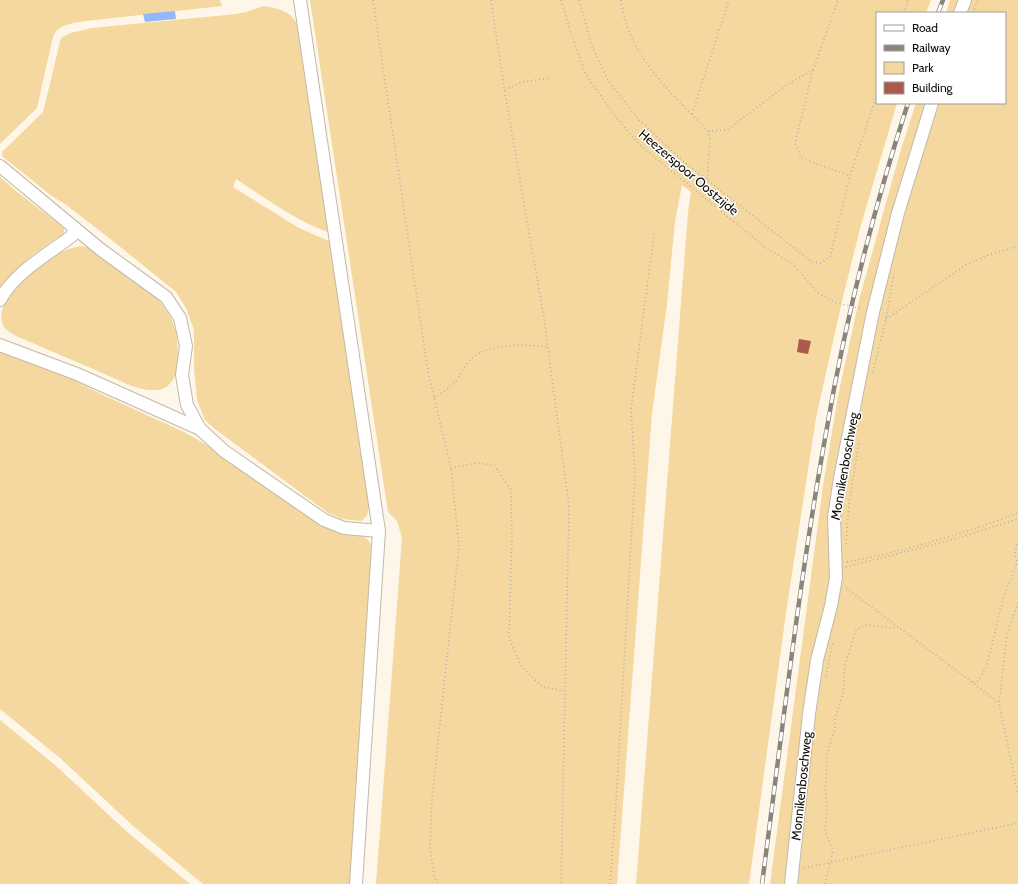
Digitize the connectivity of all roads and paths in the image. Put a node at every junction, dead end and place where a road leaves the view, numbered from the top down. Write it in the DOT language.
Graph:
graph roads {
  1 [pos="300,0"];
  2 [pos="373,0"];
  3 [pos="490,0"];
  4 [pos="561,0"];
  5 [pos="579,0"];
  6 [pos="621,0"];
  7 [pos="729,0"];
  8 [pos="838,0"];
  9 [pos="908,0"];
  10 [pos="965,0"];
  11 [pos="978,0"];
  12 [pos="904,12"];
  13 [pos="960,12"];
  14 [pos="973,12"];
  15 [pos="813,70"];
  16 [pos="551,78"];
  17 [pos="504,90"];
  18 [pos="876,97"];
  19 [pos="932,104"];
  20 [pos="692,114"];
  21 [pos="708,131"];
  22 [pos="0,166"];
  23 [pos="850,176"];
  24 [pos="707,181"];
  25 [pos="74,227"];
  26 [pos="654,234"];
  27 [pos="1018,246"];
  28 [pos="895,270"];
  29 [pos="0,300"];
  30 [pos="873,312"];
  31 [pos="0,345"];
  32 [pos="548,347"];
  33 [pos="434,398"];
  34 [pos="200,430"];
  35 [pos="451,468"];
  36 [pos="1018,513"];
  37 [pos="1018,519"];
  38 [pos="379,531"];
  39 [pos="1018,541"];
  40 [pos="840,566"];
  41 [pos="842,586"];
  42 [pos="1018,603"];
  43 [pos="898,627"];
  44 [pos="973,682"];
  45 [pos="565,691"];
  46 [pos="999,704"];
  47 [pos="1018,794"];
  48 [pos="1018,823"];
  49 [pos="830,863"];
  50 [pos="804,868"];
  51 [pos="356,884"];
  52 [pos="438,884"];
  53 [pos="561,884"];
  54 [pos="610,884"];
  55 [pos="791,884"];
  56 [pos="825,884"];
  1 -- 38 [label="street"];
  2 -- 33 [label="path"];
  3 -- 17 [label="path"];
  4 -- 30 [label="path, Heezerspoor Oostzijde"];
  5 -- 24 [label="path"];
  6 -- 20 [label="path"];
  7 -- 20 [label="path"];
  8 -- 15 [label="path"];
  9 -- 12 [label="path"];
  10 -- 13 [label="street"];
  11 -- 14 [label="path"];
  15 -- 21 [label="path"];
  15 -- 23 [label="path"];
  16 -- 17 [label="path"];
  17 -- 32 [label="path"];
  18 -- 23 [label="path"];
  19 -- 30 [label="street, Monnikenboschweg"];
  20 -- 21 [label="path"];
  21 -- 24 [label="path"];
  22 -- 25 [label="street"];
  23 -- 24 [label="path"];
  25 -- 29 [label="street"];
  25 -- 34 [label="street"];
  26 -- 54 [label="path"];
  27 -- 28 [label="path"];
  30 -- 40 [label="street, Monnikenboschweg"];
  31 -- 34 [label="street"];
  32 -- 33 [label="path"];
  32 -- 45 [label="path"];
  33 -- 35 [label="path"];
  34 -- 38 [label="street"];
  35 -- 45 [label="path"];
  35 -- 52 [label="path"];
  36 -- 40 [label="path"];
  37 -- 40 [label="path"];
  38 -- 51 [label="street"];
  39 -- 44 [label="path"];
  40 -- 55 [label="street, Monnikenboschweg"];
  41 -- 43 [label="path"];
  42 -- 46 [label="path"];
  43 -- 44 [label="path"];
  43 -- 49 [label="path"];
  44 -- 46 [label="path"];
  45 -- 53 [label="path"];
  46 -- 47 [label="path"];
  48 -- 49 [label="path"];
  49 -- 50 [label="path"];
  49 -- 56 [label="path"];
}
